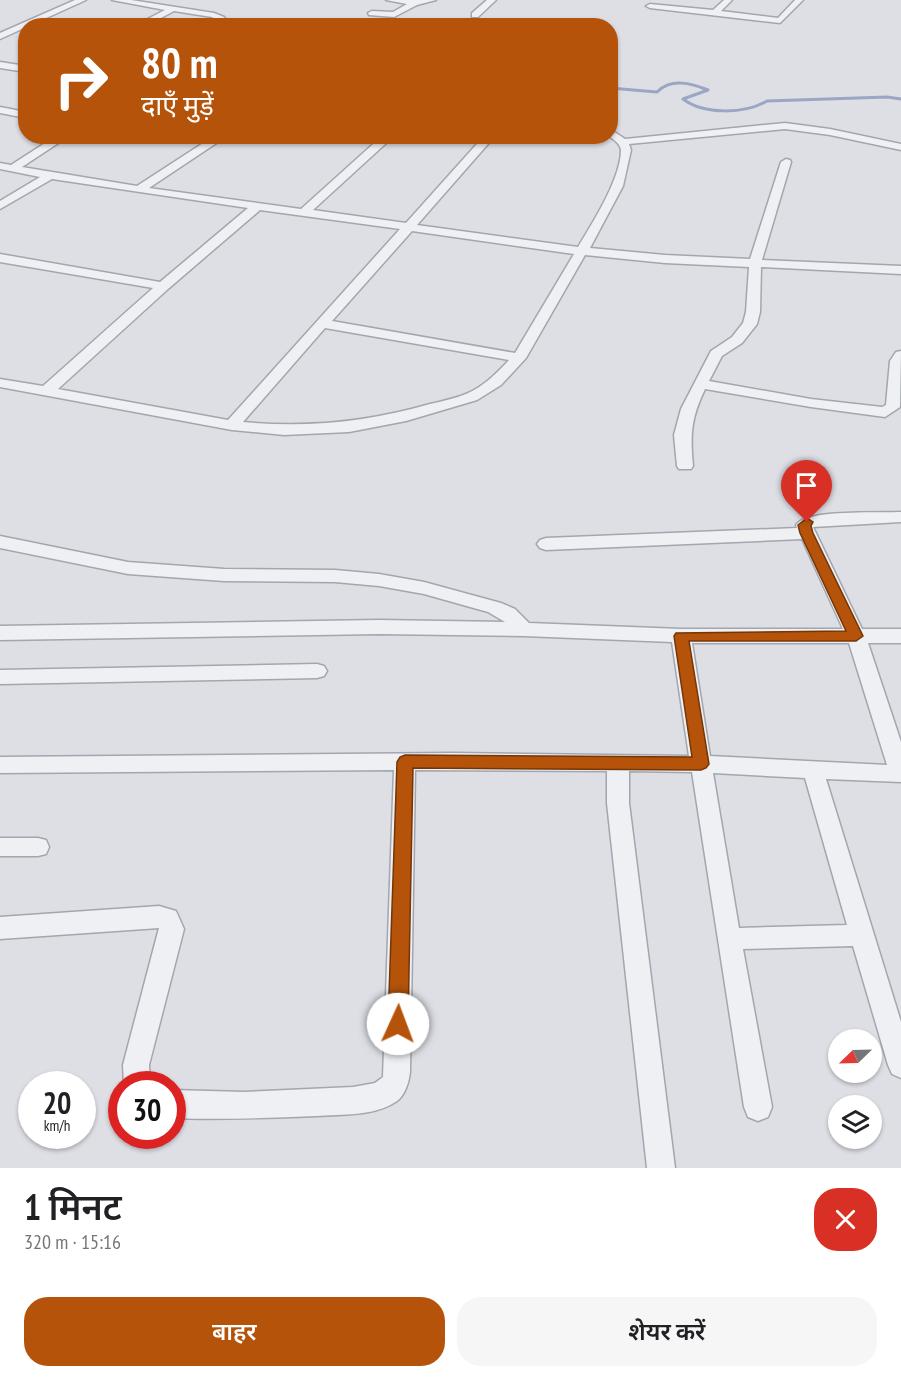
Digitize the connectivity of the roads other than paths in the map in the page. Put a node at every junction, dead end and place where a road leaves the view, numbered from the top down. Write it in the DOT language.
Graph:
graph roads {
  1 [pos="82,0"];
  2 [pos="116,0"];
  3 [pos="390,0"];
  4 [pos="432,0"];
  5 [pos="491,0"];
  6 [pos="728,0"];
  7 [pos="799,0"];
  8 [pos="188,3"];
  9 [pos="415,3"];
  10 [pos="650,6"];
  11 [pos="172,9"];
  12 [pos="372,13"];
  13 [pos="715,13"];
  14 [pos="475,15"];
  15 [pos="42,18"];
  16 [pos="154,18"];
  17 [pos="219,18"];
  18 [pos="0,22"];
  19 [pos="18,25"];
  20 [pos="18,28"];
  21 [pos="0,36"];
  22 [pos="0,65"];
  23 [pos="18,68"];
  24 [pos="0,110"];
  25 [pos="18,113"];
  26 [pos="618,138"];
  27 [pos="623,142"];
  28 [pos="51,144"];
  29 [pos="210,144"];
  30 [pos="380,144"];
  31 [pos="483,144"];
  32 [pos="901,147"];
  33 [pos="786,162"];
  34 [pos="0,166"];
  35 [pos="13,168"];
  36 [pos="49,176"];
  37 [pos="141,188"];
  38 [pos="0,206"];
  39 [pos="258,206"];
  40 [pos="304,212"];
  41 [pos="408,226"];
  42 [pos="580,251"];
  43 [pos="0,258"];
  44 [pos="755,264"];
  45 [pos="901,270"];
  46 [pos="163,286"];
  47 [pos="323,324"];
  48 [pos="901,356"];
  49 [pos="519,358"];
  50 [pos="0,383"];
  51 [pos="700,384"];
  52 [pos="47,392"];
  53 [pos="897,403"];
  54 [pos="232,425"];
  55 [pos="685,466"];
  56 [pos="901,517"];
  57 [pos="806,533"];
  58 [pos="0,542"];
  59 [pos="546,544"];
  60 [pos="524,629"];
  61 [pos="0,633"];
  62 [pos="681,636"];
  63 [pos="856,636"];
  64 [pos="901,636"];
  65 [pos="317,671"];
  66 [pos="0,677"];
  67 [pos="405,762"];
  68 [pos="618,763"];
  69 [pos="701,764"];
  70 [pos="0,765"];
  71 [pos="813,770"];
  72 [pos="901,774"];
  73 [pos="0,847"];
  74 [pos="38,847"];
  75 [pos="0,928"];
  76 [pos="862,935"];
  77 [pos="729,939"];
  78 [pos="901,1065"];
  79 [pos="136,1071"];
  80 [pos="186,1104"];
  81 [pos="758,1107"];
  82 [pos="661,1168"];
  1 -- 15 [label="street"];
  2 -- 11 [label="street"];
  3 -- 9 [label="street"];
  4 -- 9 [label="street"];
  5 -- 14 [label="street"];
  6 -- 13 [label="street"];
  7 -- 13 [label="street"];
  8 -- 11 [label="street"];
  9 -- 12 [label="street"];
  10 -- 13 [label="street"];
  11 -- 16 [label="street"];
  11 -- 17 [label="street"];
  18 -- 19 [label="street"];
  20 -- 21 [label="street"];
  22 -- 23 [label="street"];
  24 -- 25 [label="street"];
  26 -- 27 [label="street"];
  27 -- 32 [label="street"];
  27 -- 42 [label="street"];
  28 -- 35 [label="street"];
  29 -- 37 [label="street"];
  30 -- 40 [label="street"];
  31 -- 41 [label="street"];
  33 -- 44 [label="street"];
  34 -- 35 [label="street"];
  35 -- 36 [label="street"];
  36 -- 37 [label="street"];
  36 -- 38 [label="street"];
  37 -- 39 [label="street"];
  39 -- 40 [label="street"];
  39 -- 46 [label="street"];
  40 -- 41 [label="street"];
  41 -- 42 [label="street"];
  41 -- 47 [label="street"];
  42 -- 44 [label="street"];
  42 -- 49 [label="street"];
  43 -- 46 [label="street"];
  44 -- 45 [label="street"];
  44 -- 51 [label="street"];
  46 -- 52 [label="street"];
  47 -- 49 [label="street"];
  47 -- 54 [label="street"];
  48 -- 53 [label="street"];
  49 -- 54 [label="street"];
  50 -- 52 [label="street"];
  51 -- 53 [label="street"];
  51 -- 55 [label="street"];
  52 -- 54 [label="street"];
  56 -- 57 [label="street"];
  57 -- 59 [label="street"];
  57 -- 63 [label="street"];
  58 -- 60 [label="street"];
  60 -- 61 [label="street"];
  60 -- 62 [label="street"];
  62 -- 63 [label="street"];
  62 -- 69 [label="street"];
  63 -- 64 [label="street"];
  63 -- 72 [label="street"];
  65 -- 66 [label="street"];
  67 -- 68 [label="street"];
  67 -- 70 [label="street"];
  67 -- 80 [label="street"];
  68 -- 69 [label="street"];
  68 -- 82 [label="street"];
  69 -- 71 [label="street"];
  69 -- 77 [label="street"];
  71 -- 72 [label="street"];
  71 -- 76 [label="street"];
  73 -- 74 [label="street"];
  75 -- 79 [label="street"];
  76 -- 77 [label="street"];
  76 -- 78 [label="street"];
  77 -- 81 [label="street"];
}
